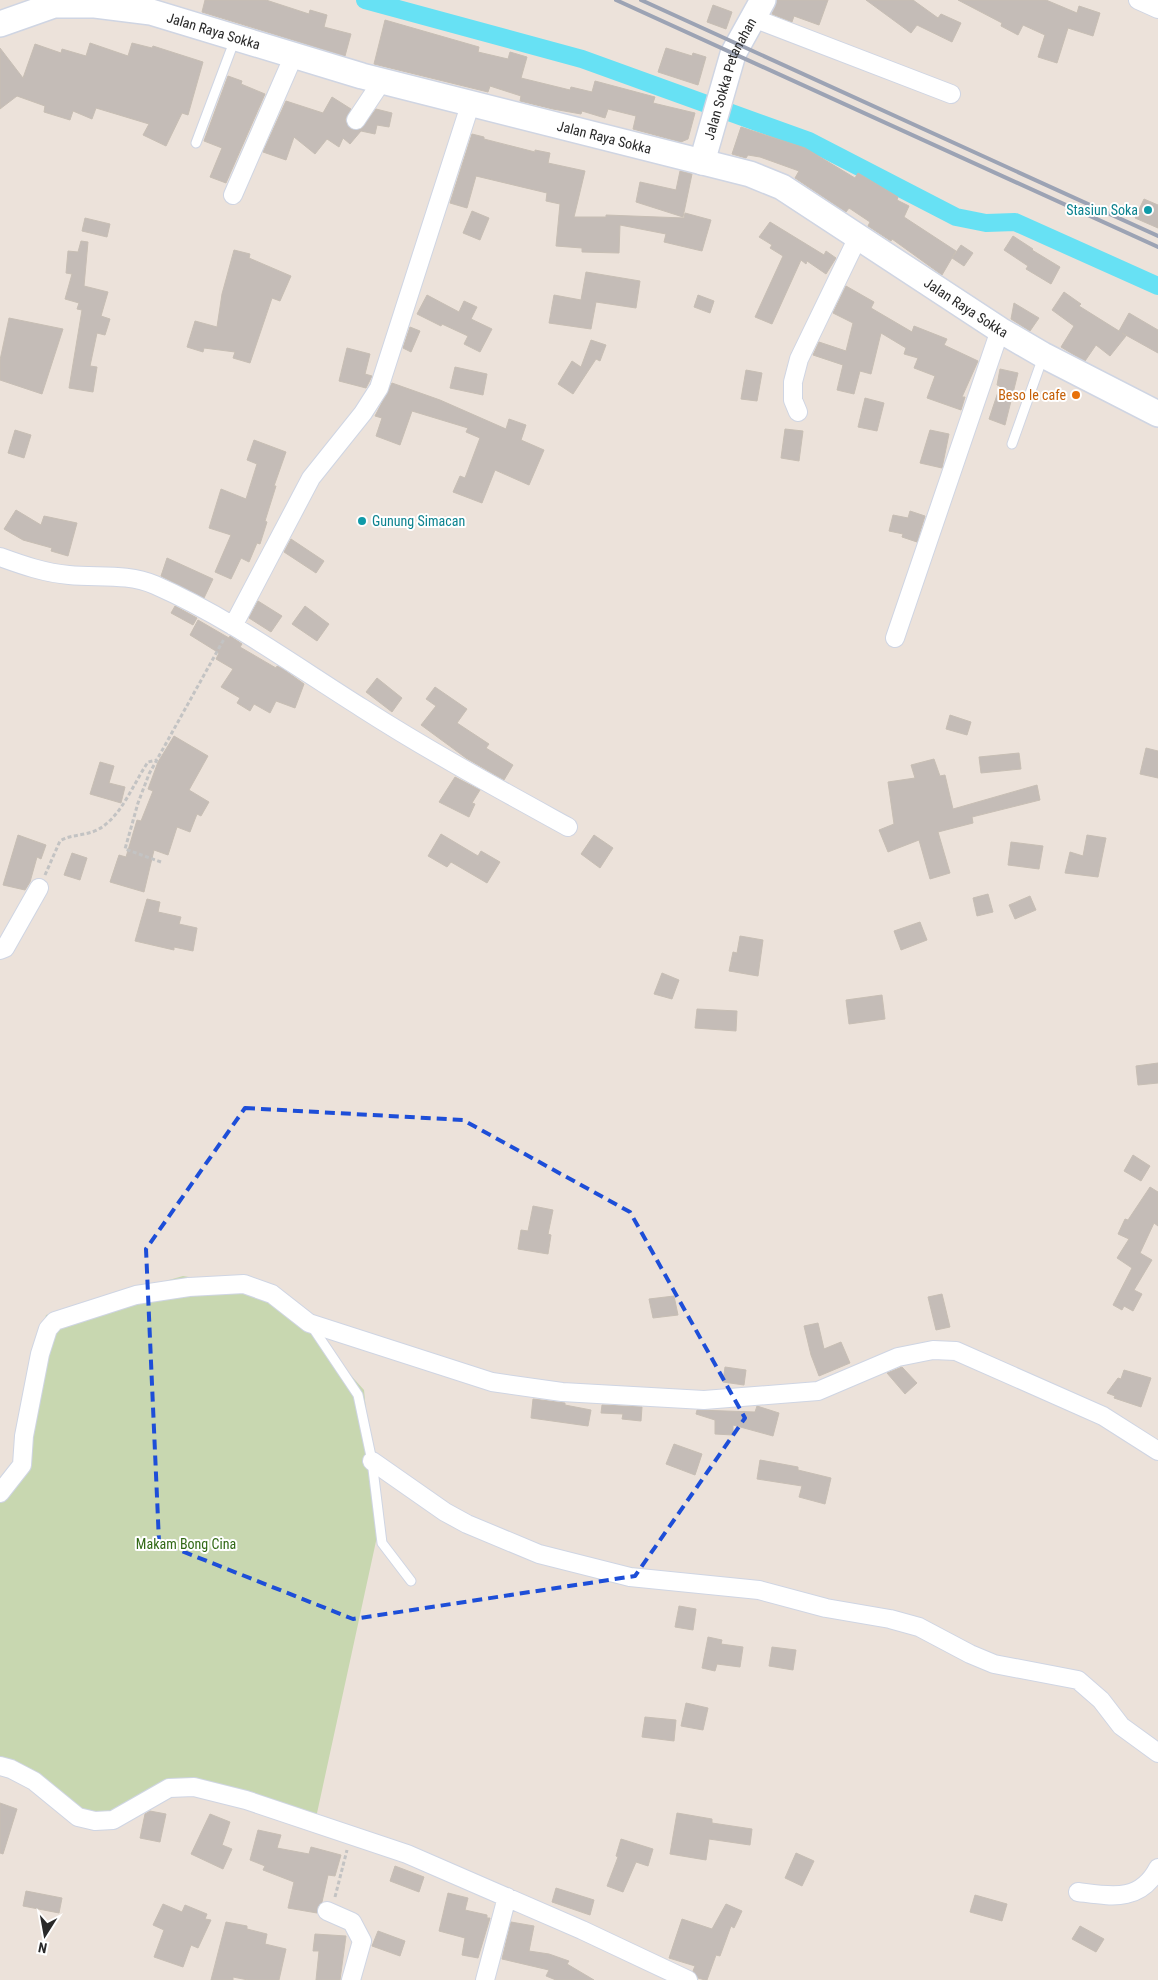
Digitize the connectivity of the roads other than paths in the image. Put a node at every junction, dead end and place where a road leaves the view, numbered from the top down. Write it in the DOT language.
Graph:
graph roads {
  1 [pos="1138,0"];
  2 [pos="758,9"];
  3 [pos="1158,9"];
  4 [pos="0,24"];
  5 [pos="235,39"];
  6 [pos="294,56"];
  7 [pos="382,81"];
  8 [pos="951,94"];
  9 [pos="471,102"];
  10 [pos="356,120"];
  11 [pos="196,143"];
  12 [pos="702,162"];
  13 [pos="233,195"];
  14 [pos="858,237"];
  15 [pos="1000,330"];
  16 [pos="1044,356"];
  17 [pos="798,412"];
  18 [pos="1158,414"];
  19 [pos="1012,444"];
  20 [pos="0,557"];
  21 [pos="233,626"];
  22 [pos="895,638"];
  23 [pos="568,826"];
  24 [pos="39,888"];
  25 [pos="0,950"];
  26 [pos="310,1323"];
  27 [pos="1158,1451"];
  28 [pos="372,1461"];
  29 [pos="0,1493"];
  30 [pos="411,1581"];
  31 [pos="1158,1753"];
  32 [pos="0,1766"];
  33 [pos="1158,1868"];
  34 [pos="1078,1892"];
  35 [pos="507,1897"];
  36 [pos="329,1912"];
  37 [pos="668,1976"];
  38 [pos="351,1980"];
  39 [pos="485,1980"];
  40 [pos="688,1980"];
  1 -- 3 [label="street"];
  2 -- 8 [label="street"];
  2 -- 12 [label="main road, Jalan Sokka Petanahan"];
  4 -- 5 [label="main road, Jalan Raya Sokka"];
  5 -- 6 [label="main road, Jalan Raya Sokka"];
  5 -- 11 [label="lane"];
  6 -- 7 [label="main road, Jalan Raya Sokka"];
  6 -- 13 [label="street"];
  7 -- 9 [label="main road, Jalan Raya Sokka"];
  7 -- 10 [label="street"];
  9 -- 12 [label="main road, Jalan Raya Sokka"];
  9 -- 21 [label="street"];
  12 -- 14 [label="main road, Jalan Raya Sokka"];
  14 -- 15 [label="main road, Jalan Raya Sokka"];
  14 -- 17 [label="street"];
  15 -- 16 [label="main road, Jalan Raya Sokka"];
  15 -- 22 [label="street"];
  16 -- 18 [label="main road, Jalan Raya Sokka"];
  16 -- 19 [label="lane"];
  20 -- 21 [label="street"];
  21 -- 23 [label="street"];
  24 -- 25 [label="street"];
  26 -- 27 [label="street"];
  26 -- 28 [label="lane"];
  26 -- 29 [label="street"];
  28 -- 30 [label="lane"];
  28 -- 31 [label="street"];
  32 -- 35 [label="street"];
  33 -- 34 [label="street"];
  35 -- 37 [label="street"];
  35 -- 39 [label="street"];
  36 -- 38 [label="street"];
  37 -- 40 [label="street"];
}
